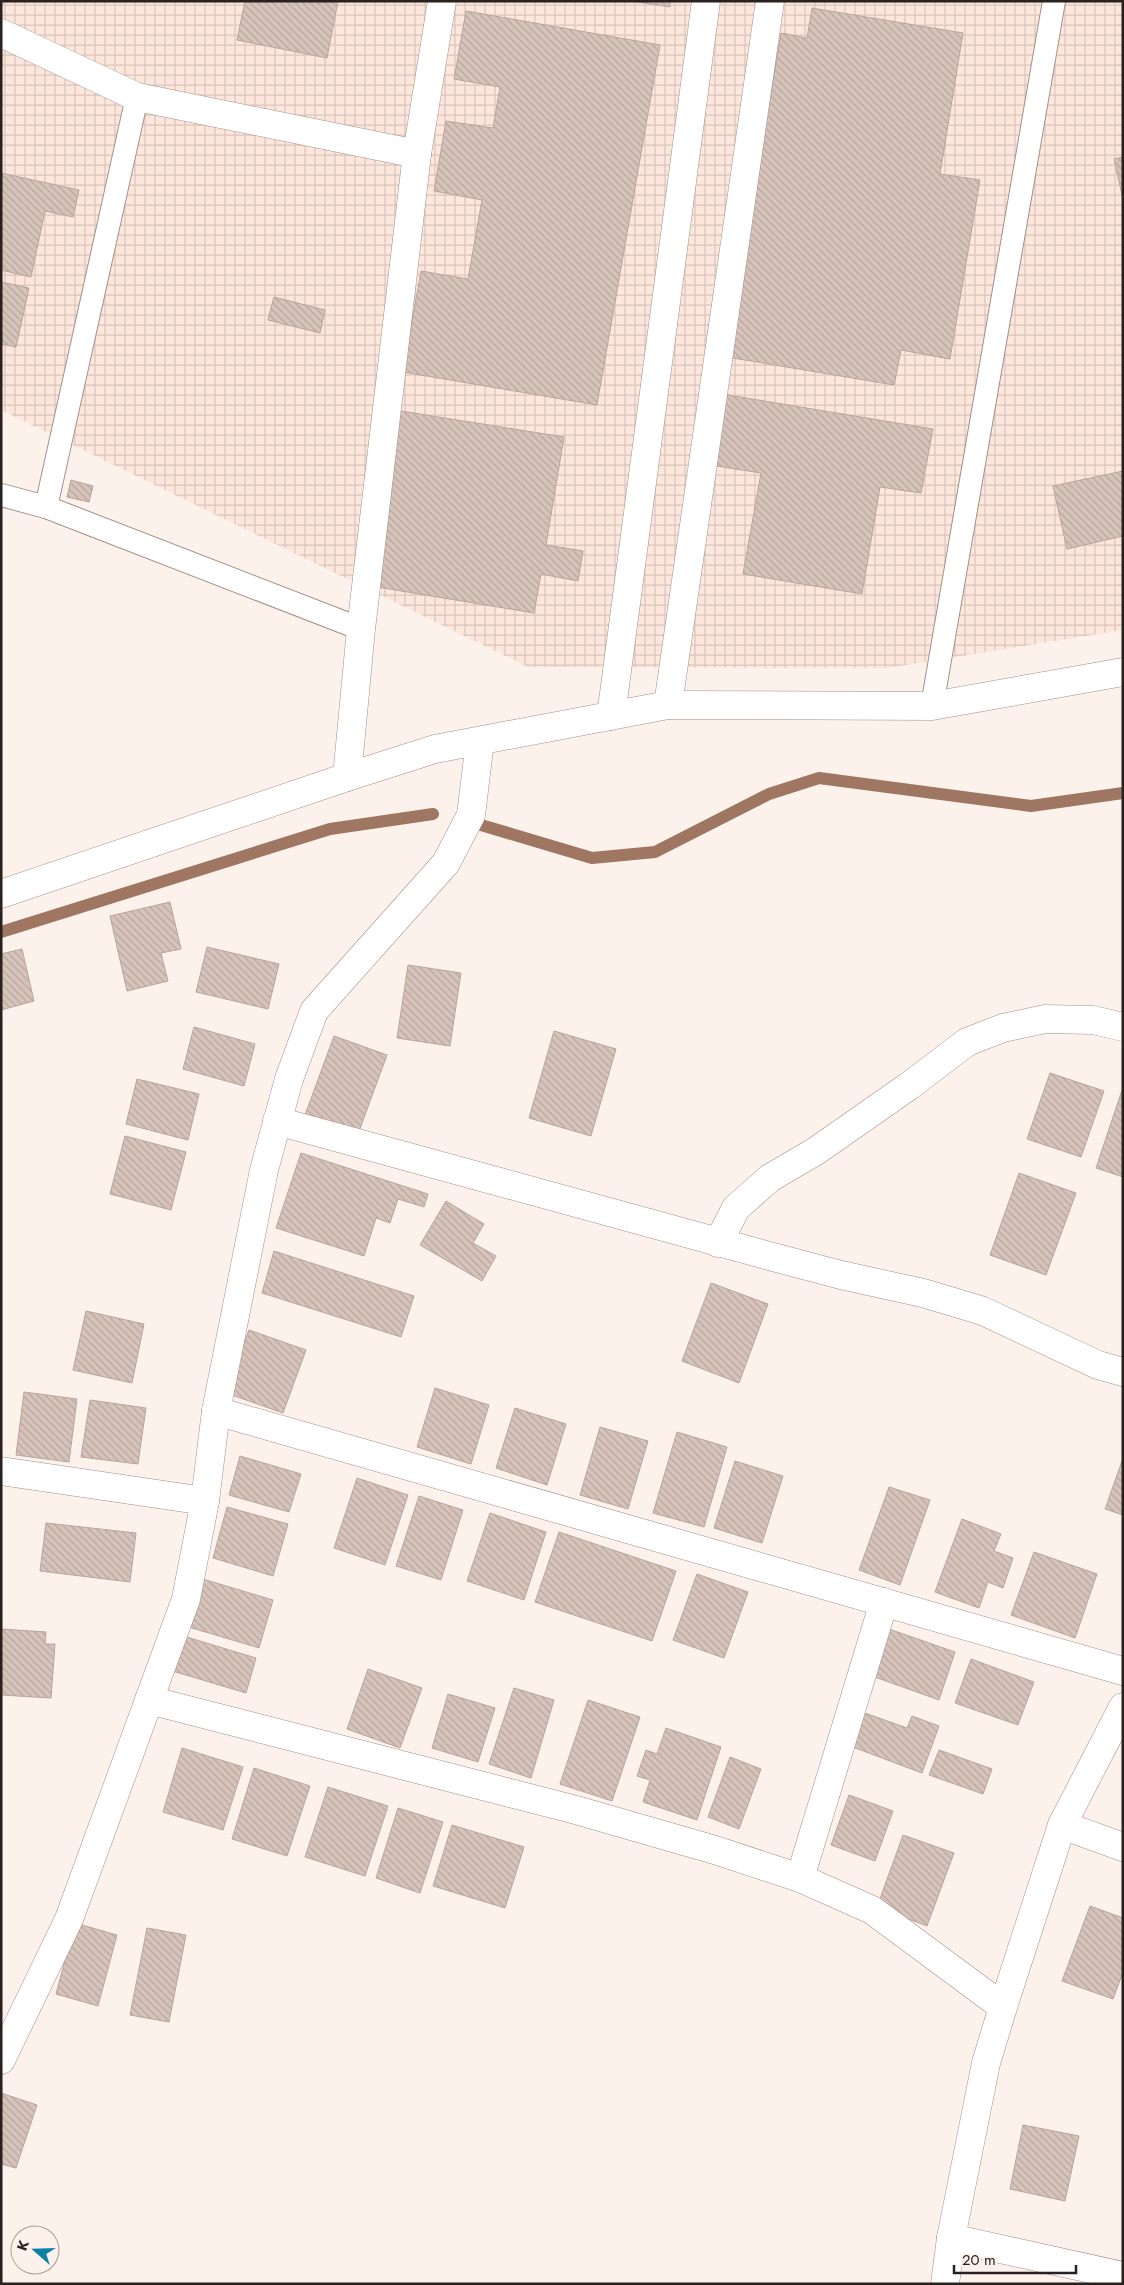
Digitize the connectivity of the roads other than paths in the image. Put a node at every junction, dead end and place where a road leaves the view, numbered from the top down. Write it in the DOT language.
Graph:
graph roads {
  1 [pos="442,1"];
  2 [pos="706,1"];
  3 [pos="770,1"];
  4 [pos="1054,1"];
  5 [pos="1,33"];
  6 [pos="137,97"];
  7 [pos="417,154"];
  8 [pos="1,495"];
  9 [pos="46,507"];
  10 [pos="361,629"];
  11 [pos="1123,672"];
  12 [pos="668,705"];
  13 [pos="932,706"];
  14 [pos="611,716"];
  15 [pos="480,741"];
  16 [pos="347,777"];
  17 [pos="1,894"];
  18 [pos="1123,1027"];
  19 [pos="277,1121"];
  20 [pos="718,1243"];
  21 [pos="1123,1372"];
  22 [pos="216,1411"];
  23 [pos="1,1472"];
  24 [pos="205,1500"];
  25 [pos="884,1602"];
  26 [pos="1123,1671"];
  27 [pos="149,1700"];
  28 [pos="1123,1707"];
  29 [pos="1062,1825"];
  30 [pos="1123,1846"];
  31 [pos="800,1878"];
  32 [pos="1002,2006"];
  33 [pos="1,2060"];
  34 [pos="951,2238"];
  35 [pos="1123,2276"];
  36 [pos="945,2284"];
  1 -- 7 [label="street"];
  2 -- 14 [label="street"];
  3 -- 12 [label="street"];
  4 -- 13 [label="lane"];
  5 -- 6 [label="street"];
  6 -- 7 [label="street"];
  6 -- 9 [label="lane"];
  7 -- 10 [label="street"];
  8 -- 9 [label="lane"];
  9 -- 10 [label="lane"];
  10 -- 16 [label="street"];
  11 -- 13 [label="street"];
  12 -- 13 [label="street"];
  12 -- 14 [label="street"];
  14 -- 15 [label="street"];
  15 -- 16 [label="street"];
  15 -- 19 [label="street"];
  16 -- 17 [label="street"];
  18 -- 20 [label="street"];
  19 -- 20 [label="street"];
  19 -- 22 [label="street"];
  20 -- 21 [label="street"];
  22 -- 24 [label="street"];
  22 -- 25 [label="street"];
  23 -- 24 [label="street"];
  24 -- 27 [label="street"];
  25 -- 26 [label="street"];
  25 -- 31 [label="street"];
  27 -- 31 [label="street"];
  27 -- 33 [label="street"];
  28 -- 29 [label="street"];
  29 -- 30 [label="street"];
  29 -- 32 [label="street"];
  31 -- 32 [label="street"];
  32 -- 34 [label="street"];
  34 -- 35 [label="street"];
  34 -- 36 [label="street"];
}
